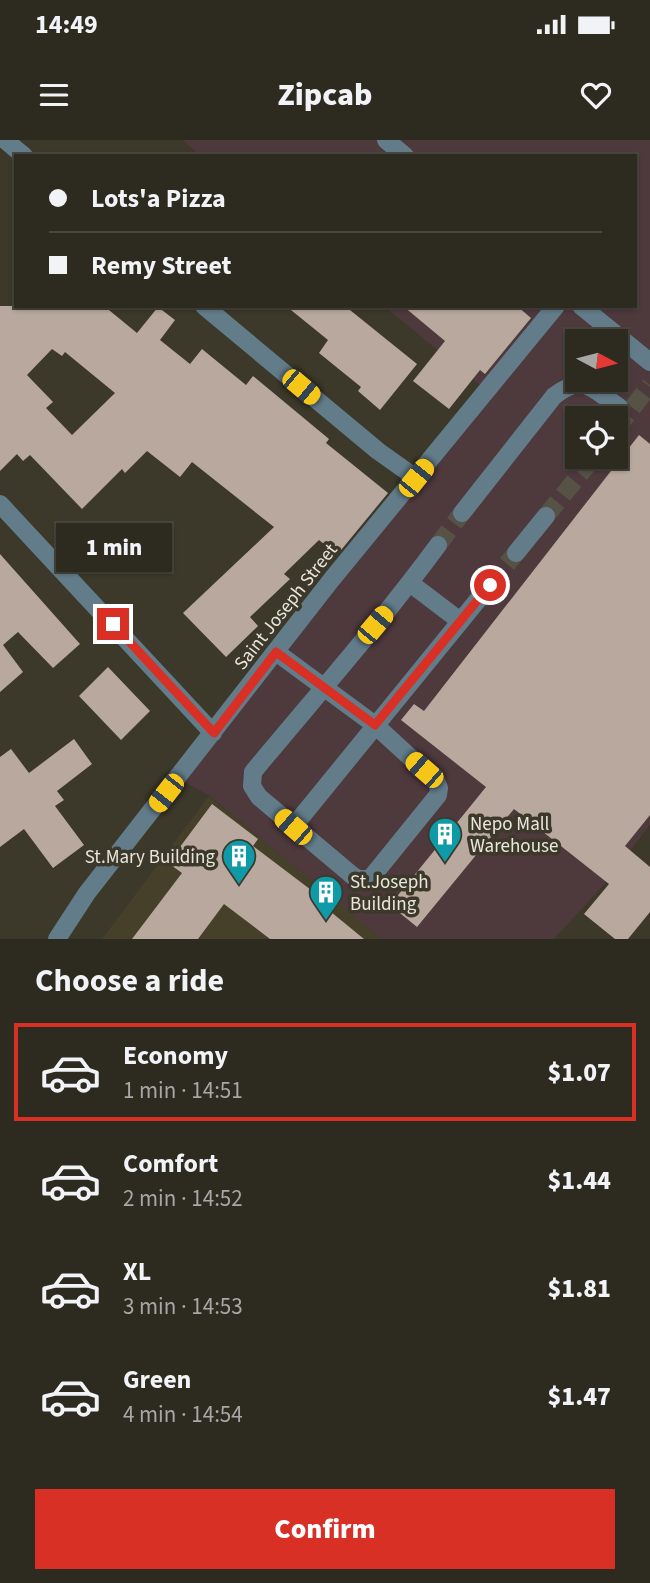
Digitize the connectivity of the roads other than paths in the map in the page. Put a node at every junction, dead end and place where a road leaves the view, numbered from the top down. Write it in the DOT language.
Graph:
graph roads {
  1 [pos="5,140"];
  2 [pos="22,154"];
  3 [pos="206,308"];
  4 [pos="554,308"];
  5 [pos="583,308"];
  6 [pos="594,308"];
  7 [pos="650,352"];
  8 [pos="650,362"];
  9 [pos="617,406"];
  10 [pos="416,478"];
  11 [pos="0,504"];
  12 [pos="462,513"];
  13 [pos="546,516"];
  14 [pos="438,545"];
  15 [pos="516,553"];
  16 [pos="410,583"];
  17 [pos="490,585"];
  18 [pos="460,621"];
  19 [pos="276,652"];
  20 [pos="322,688"];
  21 [pos="375,725"];
  22 [pos="214,733"];
  23 [pos="293,827"];
  24 [pos="57,939"];
  1 -- 2 [label="street"];
  3 -- 10 [label="street"];
  4 -- 10 [label="street, Saint Joseph Street"];
  5 -- 8 [label="street"];
  6 -- 7 [label="street"];
  9 -- 12 [label="street"];
  10 -- 19 [label="street, Saint Joseph Street"];
  11 -- 22 [label="street"];
  13 -- 15 [label="street"];
  14 -- 16 [label="street"];
  16 -- 18 [label="street"];
  16 -- 20 [label="street"];
  17 -- 18 [label="street"];
  18 -- 21 [label="street"];
  19 -- 20 [label="street"];
  19 -- 22 [label="street, Saint Joseph Street"];
  20 -- 21 [label="street"];
  20 -- 23 [label="street"];
  21 -- 23 [label="street"];
  21 -- 23 [label="street"];
  22 -- 24 [label="street, Saint Joseph Street"];
}
